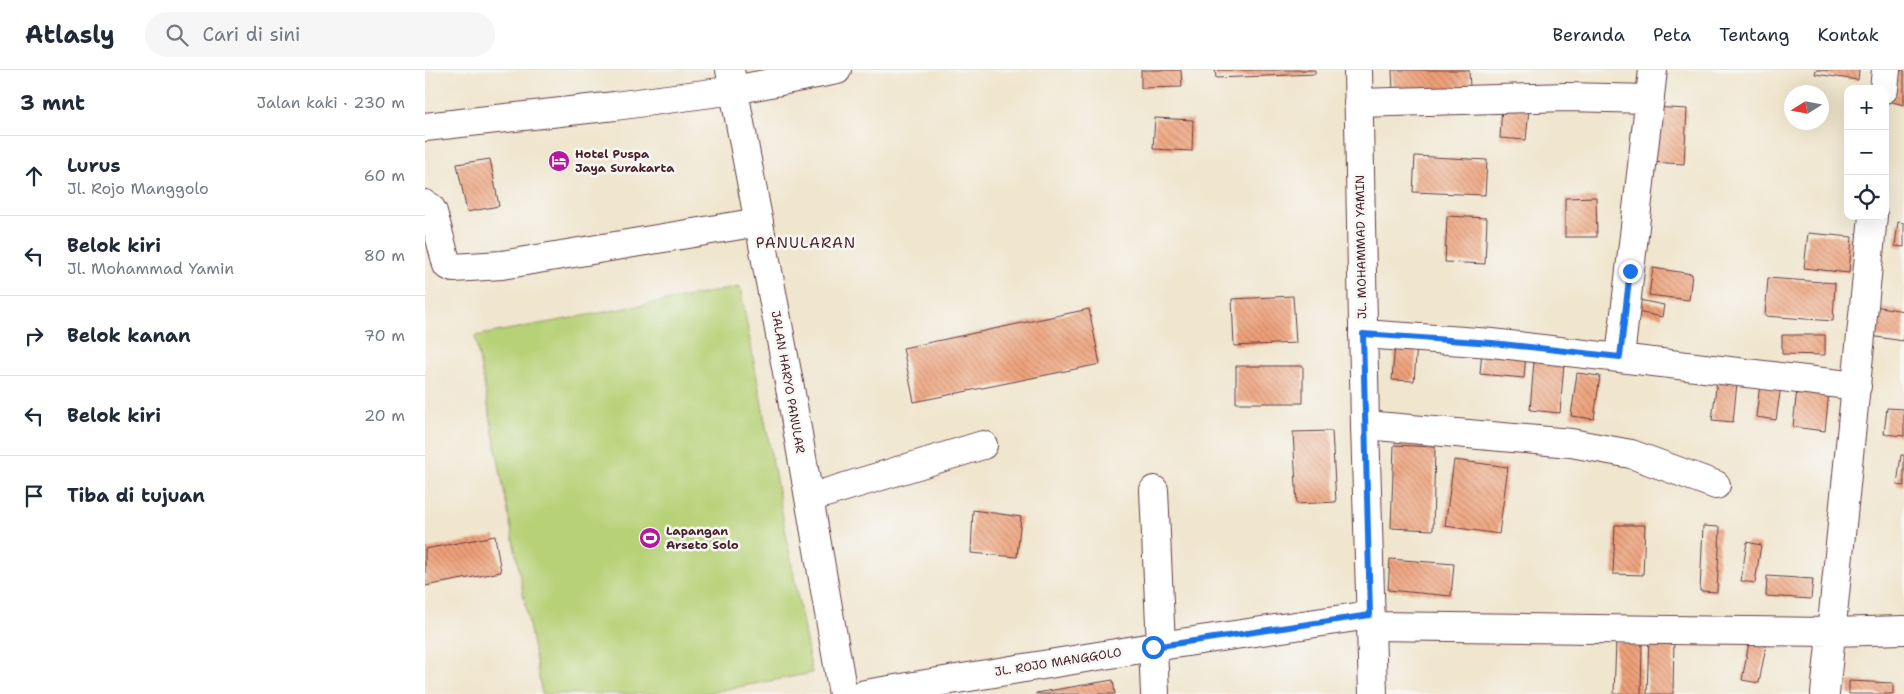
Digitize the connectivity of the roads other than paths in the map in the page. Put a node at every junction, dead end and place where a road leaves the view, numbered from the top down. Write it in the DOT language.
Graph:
graph roads {
  1 [pos="837,70"];
  2 [pos="1358,70"];
  3 [pos="1653,70"];
  4 [pos="1886,70"];
  5 [pos="732,80"];
  6 [pos="1884,85"];
  7 [pos="1650,99"];
  8 [pos="1358,103"];
  9 [pos="425,127"];
  10 [pos="425,204"];
  11 [pos="1873,220"];
  12 [pos="759,222"];
  13 [pos="1363,334"];
  14 [pos="1620,357"];
  15 [pos="1857,386"];
  16 [pos="1365,426"];
  17 [pos="983,445"];
  18 [pos="1716,485"];
  19 [pos="1154,490"];
  20 [pos="809,498"];
  21 [pos="1370,621"];
  22 [pos="1904,630"];
  23 [pos="1831,632"];
  24 [pos="1157,646"];
  25 [pos="843,694"];
  26 [pos="865,694"];
  27 [pos="1155,694"];
  28 [pos="1373,694"];
  29 [pos="1825,694"];
  1 -- 5 [label="street"];
  2 -- 8 [label="street, JL. MOHAMMAD YAMIN"];
  3 -- 7 [label="street"];
  4 -- 6 [label="street"];
  5 -- 9 [label="street"];
  5 -- 12 [label="street, JALAN HARYO PANULAR"];
  7 -- 8 [label="street"];
  7 -- 14 [label="street"];
  8 -- 13 [label="street, JL. MOHAMMAD YAMIN"];
  10 -- 12 [label="street"];
  11 -- 15 [label="street"];
  12 -- 20 [label="street, JALAN HARYO PANULAR"];
  13 -- 14 [label="street"];
  13 -- 16 [label="street, JL. MOHAMMAD YAMIN"];
  14 -- 15 [label="street"];
  15 -- 23 [label="street"];
  16 -- 18 [label="street"];
  16 -- 21 [label="street, JL. MOHAMMAD YAMIN"];
  17 -- 20 [label="street"];
  19 -- 24 [label="street"];
  20 -- 25 [label="street, JALAN HARYO PANULAR"];
  21 -- 23 [label="street, JL. ROJO MANGGOLO"];
  21 -- 24 [label="street, JL. ROJO MANGGOLO"];
  21 -- 28 [label="street, JL. MOHAMMAD YAMIN"];
  22 -- 23 [label="street, JL. ROJO MANGGOLO"];
  23 -- 29 [label="street"];
  24 -- 26 [label="street, JL. ROJO MANGGOLO"];
  24 -- 27 [label="street"];
}
